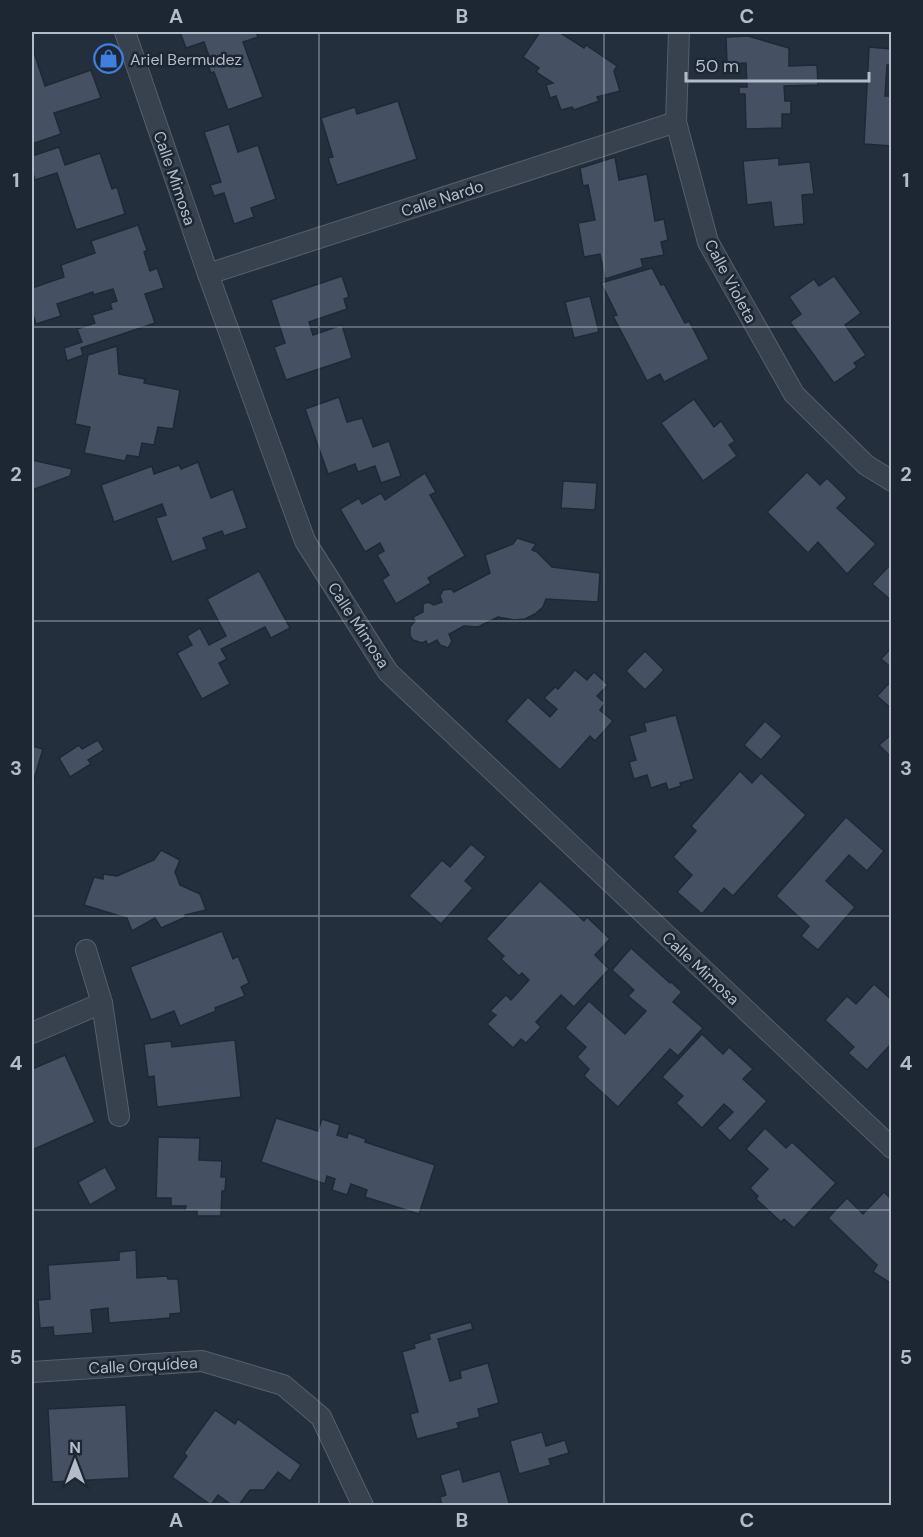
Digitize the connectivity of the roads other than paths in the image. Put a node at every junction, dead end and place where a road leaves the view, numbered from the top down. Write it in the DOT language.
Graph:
graph roads {
  1 [pos="125,32"];
  2 [pos="679,32"];
  3 [pos="676,122"];
  4 [pos="208,274"];
  5 [pos="891,481"];
  6 [pos="86,950"];
  7 [pos="102,1003"];
  8 [pos="32,1033"];
  9 [pos="119,1116"];
  10 [pos="891,1148"];
  11 [pos="32,1372"];
  12 [pos="363,1506"];
  1 -- 4 [label="street, Calle Mimosa"];
  2 -- 3 [label="street, Calle Violeta"];
  3 -- 4 [label="street, Calle Nardo"];
  3 -- 5 [label="street, Calle Violeta"];
  4 -- 10 [label="street, Calle Mimosa"];
  6 -- 7 [label="street"];
  7 -- 8 [label="street"];
  7 -- 9 [label="street"];
  11 -- 12 [label="street, Calle Orquídea"];
}
